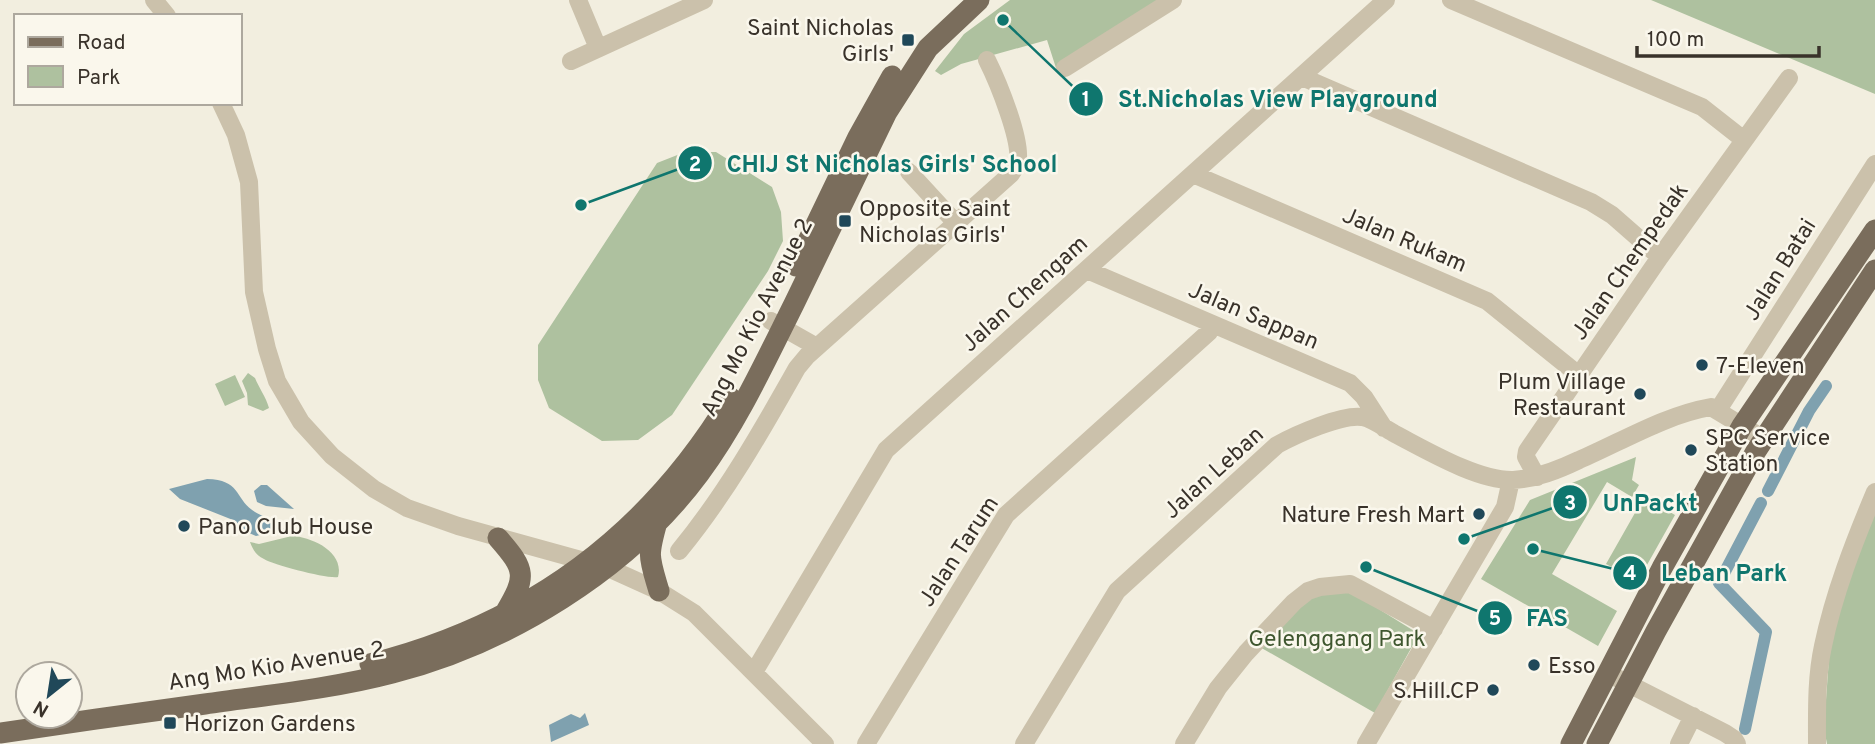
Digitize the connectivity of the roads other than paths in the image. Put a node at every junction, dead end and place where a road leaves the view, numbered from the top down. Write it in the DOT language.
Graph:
graph roads {
  1 [pos="141,0"];
  2 [pos="578,0"];
  3 [pos="704,0"];
  4 [pos="960,0"];
  5 [pos="979,0"];
  6 [pos="1173,0"];
  7 [pos="1386,0"];
  8 [pos="1451,0"];
  9 [pos="152,14"];
  10 [pos="598,48"];
  11 [pos="987,60"];
  12 [pos="571,61"];
  13 [pos="1065,68"];
  14 [pos="1302,77"];
  15 [pos="1789,78"];
  16 [pos="222,105"];
  17 [pos="231,105"];
  18 [pos="1744,140"];
  19 [pos="1875,164"];
  20 [pos="909,172"];
  21 [pos="1193,174"];
  22 [pos="955,222"];
  23 [pos="1875,230"];
  24 [pos="1660,257"];
  25 [pos="1087,270"];
  26 [pos="1875,270"];
  27 [pos="1868,294"];
  28 [pos="777,324"];
  29 [pos="1213,325"];
  30 [pos="817,347"];
  31 [pos="1580,376"];
  32 [pos="1722,405"];
  33 [pos="1747,418"];
  34 [pos="1384,428"];
  35 [pos="1763,439"];
  36 [pos="1537,477"];
  37 [pos="1511,480"];
  38 [pos="1875,492"];
  39 [pos="413,509"];
  40 [pos="658,520"];
  41 [pos="498,537"];
  42 [pos="678,551"];
  43 [pos="597,564"];
  44 [pos="659,591"];
  45 [pos="504,615"];
  46 [pos="1434,629"];
  47 [pos="754,672"];
  48 [pos="1607,673"];
  49 [pos="1629,684"];
  50 [pos="84,707"];
  51 [pos="1693,716"];
  52 [pos="0,733"];
  53 [pos="825,744"];
  54 [pos="866,744"];
  55 [pos="1024,744"];
  56 [pos="1184,744"];
  57 [pos="1366,744"];
  58 [pos="1571,744"];
  59 [pos="1597,744"];
  60 [pos="1679,744"];
  61 [pos="1737,744"];
  62 [pos="1817,744"];
  1 -- 9 [label="street"];
  2 -- 10 [label="street"];
  3 -- 10 [label="street"];
  4 -- 28 [label="main road, Ang Mo Kio Avenue 2"];
  5 -- 28 [label="main road, Ang Mo Kio Avenue 2"];
  6 -- 13 [label="street"];
  7 -- 14 [label="street, Jalan Chengam"];
  8 -- 18 [label="street"];
  10 -- 12 [label="street"];
  11 -- 22 [label="street"];
  14 -- 21 [label="street, Jalan Chengam"];
  14 -- 24 [label="street"];
  15 -- 18 [label="street, Jalan Chempedak"];
  16 -- 39 [label="street"];
  17 -- 39 [label="street"];
  18 -- 24 [label="street, Jalan Chempedak"];
  19 -- 32 [label="street, Jalan Batai"];
  20 -- 22 [label="street"];
  21 -- 25 [label="street, Jalan Chengam"];
  21 -- 31 [label="street, Jalan Rukam"];
  22 -- 30 [label="street"];
  23 -- 33 [label="main road"];
  24 -- 31 [label="street, Jalan Chempedak"];
  25 -- 29 [label="street, Jalan Sappan"];
  25 -- 47 [label="street, Jalan Chengam"];
  26 -- 27 [label="main road"];
  27 -- 35 [label="main road"];
  28 -- 30 [label="street"];
  28 -- 40 [label="main road, Ang Mo Kio Avenue 2"];
  28 -- 43 [label="main road, Ang Mo Kio Avenue 2"];
  29 -- 34 [label="street, Jalan Sappan"];
  29 -- 54 [label="street, Jalan Tarum"];
  30 -- 42 [label="street"];
  31 -- 36 [label="street, Jalan Chempedak"];
  32 -- 33 [label="street"];
  32 -- 36 [label="street, Jalan Leban"];
  33 -- 35 [label="street"];
  33 -- 48 [label="main road"];
  34 -- 37 [label="street, Jalan Leban"];
  34 -- 55 [label="street, Jalan Leban"];
  35 -- 49 [label="main road"];
  36 -- 37 [label="street, Jalan Leban"];
  37 -- 46 [label="street"];
  38 -- 62 [label="street"];
  39 -- 41 [label="street"];
  40 -- 43 [label="main road, Ang Mo Kio Avenue 2"];
  40 -- 44 [label="main road"];
  41 -- 43 [label="street"];
  41 -- 45 [label="main road"];
  43 -- 44 [label="street"];
  43 -- 45 [label="main road, Ang Mo Kio Avenue 2"];
  43 -- 52 [label="main road, Ang Mo Kio Avenue 2"];
  44 -- 47 [label="street"];
  45 -- 50 [label="main road, Ang Mo Kio Avenue 2"];
  46 -- 56 [label="street"];
  46 -- 57 [label="street"];
  47 -- 53 [label="street"];
  48 -- 49 [label="street"];
  48 -- 58 [label="main road"];
  49 -- 51 [label="street"];
  49 -- 59 [label="main road"];
  51 -- 60 [label="street"];
  51 -- 61 [label="street"];
}
